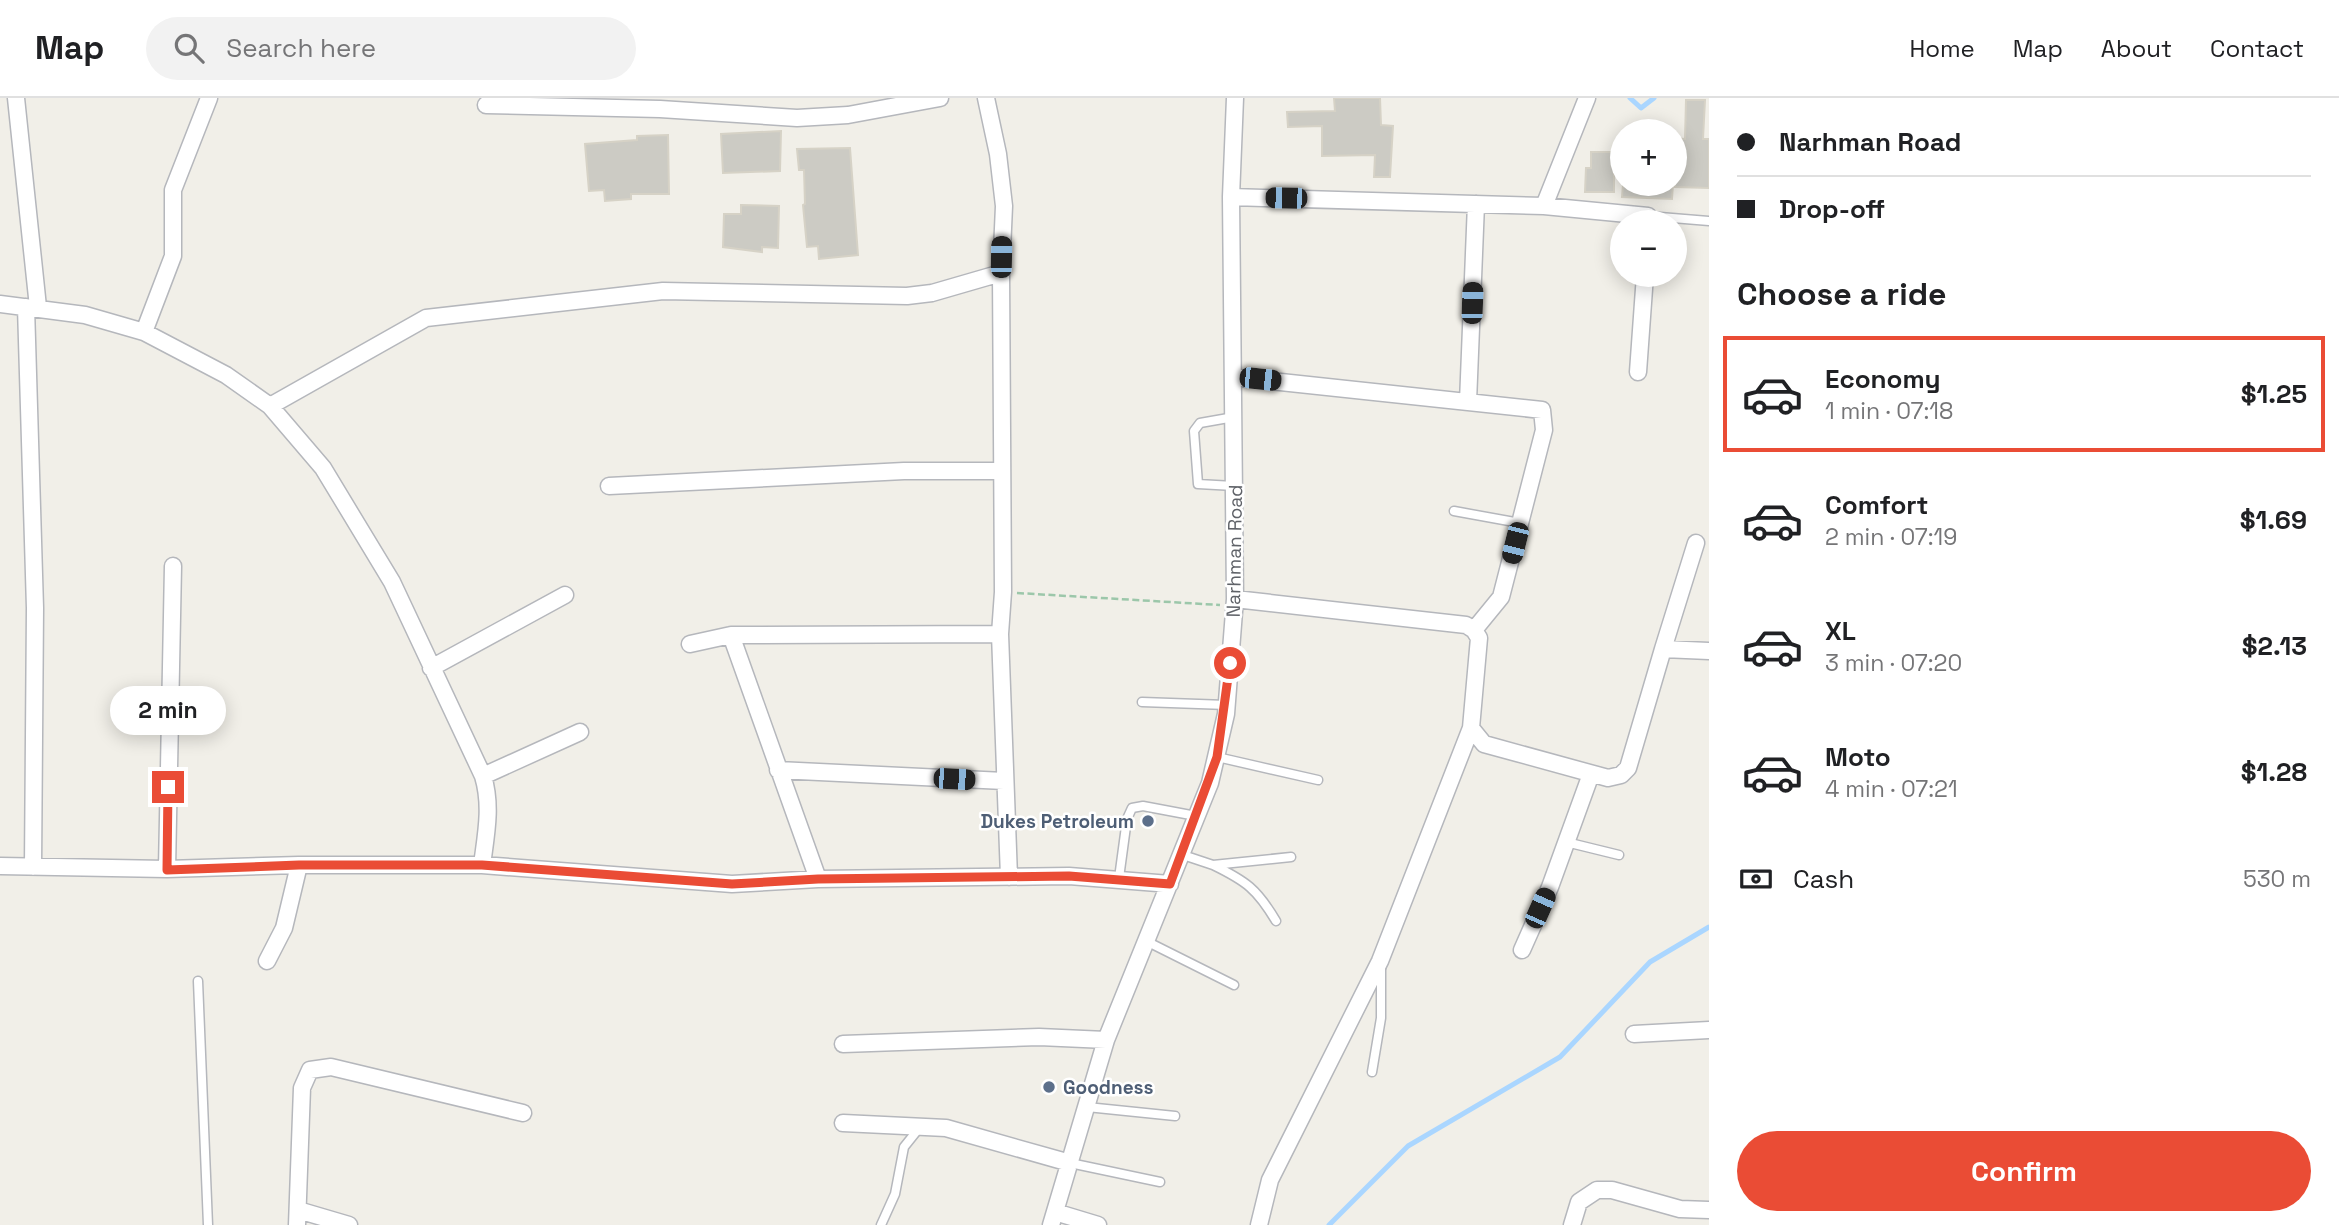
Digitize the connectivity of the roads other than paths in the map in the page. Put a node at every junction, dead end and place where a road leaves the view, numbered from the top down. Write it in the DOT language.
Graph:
graph roads {
  1 [pos="16,98"];
  2 [pos="209,98"];
  3 [pos="940,98"];
  4 [pos="986,98"];
  5 [pos="1235,98"];
  6 [pos="1587,98"];
  7 [pos="486,105"];
  8 [pos="1231,197"];
  9 [pos="1476,204"];
  10 [pos="1544,206"];
  11 [pos="1610,214"];
  12 [pos="1687,220"];
  13 [pos="1709,221"];
  14 [pos="1001,273"];
  15 [pos="1644,287"];
  16 [pos="0,304"];
  17 [pos="32,307"];
  18 [pos="144,332"];
  19 [pos="1638,372"];
  20 [pos="1234,377"];
  21 [pos="1468,402"];
  22 [pos="270,406"];
  23 [pos="1234,417"];
  24 [pos="1001,471"];
  25 [pos="609,486"];
  26 [pos="1234,486"];
  27 [pos="1454,511"];
  28 [pos="1520,523"];
  29 [pos="1696,543"];
  30 [pos="173,566"];
  31 [pos="565,595"];
  32 [pos="1235,603"];
  33 [pos="1474,630"];
  34 [pos="1000,634"];
  35 [pos="731,635"];
  36 [pos="690,644"];
  37 [pos="1663,649"];
  38 [pos="1709,652"];
  39 [pos="431,668"];
  40 [pos="1142,702"];
  41 [pos="1227,705"];
  42 [pos="1471,728"];
  43 [pos="580,732"];
  44 [pos="1217,757"];
  45 [pos="778,770"];
  46 [pos="1591,774"];
  47 [pos="483,776"];
  48 [pos="1318,780"];
  49 [pos="1004,781"];
  50 [pos="1197,816"];
  51 [pos="1566,842"];
  52 [pos="1183,855"];
  53 [pos="1619,855"];
  54 [pos="1291,857"];
  55 [pos="299,865"];
  56 [pos="482,865"];
  57 [pos="1213,865"];
  58 [pos="0,866"];
  59 [pos="33,867"];
  60 [pos="167,870"];
  61 [pos="1009,877"];
  62 [pos="1119,878"];
  63 [pos="818,879"];
  64 [pos="1170,884"];
  65 [pos="1276,921"];
  66 [pos="1146,941"];
  67 [pos="1522,950"];
  68 [pos="267,961"];
  69 [pos="1380,961"];
  70 [pos="198,981"];
  71 [pos="1234,985"];
  72 [pos="1709,1030"];
  73 [pos="1634,1034"];
  74 [pos="1106,1040"];
  75 [pos="843,1044"];
  76 [pos="1372,1072"];
  77 [pos="1087,1107"];
  78 [pos="523,1113"];
  79 [pos="1175,1116"];
  80 [pos="843,1123"];
  81 [pos="922,1125"];
  82 [pos="1070,1163"];
  83 [pos="1160,1182"];
  84 [pos="1709,1210"];
  85 [pos="297,1218"];
  86 [pos="1053,1218"];
  87 [pos="208,1225"];
  88 [pos="349,1225"];
  89 [pos="881,1225"];
  90 [pos="1098,1225"];
  91 [pos="1259,1225"];
  92 [pos="1572,1225"];
  1 -- 17 [label="street"];
  2 -- 18 [label="street"];
  3 -- 7 [label="street"];
  4 -- 14 [label="street"];
  5 -- 8 [label="street, Narhman Road"];
  6 -- 10 [label="street"];
  8 -- 9 [label="street"];
  8 -- 20 [label="street, Narhman Road"];
  9 -- 10 [label="street"];
  9 -- 21 [label="street"];
  10 -- 11 [label="street"];
  12 -- 13 [label="lane"];
  14 -- 22 [label="street"];
  14 -- 24 [label="street"];
  15 -- 19 [label="street"];
  16 -- 17 [label="street"];
  17 -- 18 [label="street"];
  17 -- 59 [label="street"];
  18 -- 22 [label="street"];
  20 -- 21 [label="street"];
  20 -- 23 [label="street, Narhman Road"];
  21 -- 28 [label="street"];
  22 -- 39 [label="street"];
  23 -- 26 [label="street, Narhman Road"];
  23 -- 26 [label="lane"];
  24 -- 25 [label="street"];
  24 -- 34 [label="street"];
  26 -- 32 [label="street, Narhman Road"];
  27 -- 28 [label="lane"];
  28 -- 33 [label="street"];
  29 -- 37 [label="street"];
  30 -- 60 [label="street"];
  31 -- 39 [label="street"];
  32 -- 33 [label="street"];
  32 -- 41 [label="street, Narhman Road"];
  33 -- 42 [label="street"];
  34 -- 35 [label="street"];
  34 -- 49 [label="street"];
  35 -- 36 [label="street"];
  35 -- 45 [label="street"];
  37 -- 38 [label="street"];
  37 -- 46 [label="street"];
  39 -- 47 [label="street"];
  40 -- 41 [label="lane"];
  41 -- 44 [label="street, Narhman Road"];
  42 -- 46 [label="street"];
  42 -- 69 [label="street"];
  43 -- 47 [label="street"];
  44 -- 48 [label="lane"];
  44 -- 50 [label="street, Narhman Road"];
  45 -- 49 [label="street"];
  45 -- 63 [label="street"];
  46 -- 51 [label="street"];
  47 -- 56 [label="street"];
  49 -- 61 [label="street"];
  50 -- 52 [label="street, Narhman Road"];
  50 -- 62 [label="lane"];
  51 -- 53 [label="lane"];
  51 -- 67 [label="street"];
  52 -- 57 [label="lane"];
  52 -- 64 [label="street, Narhman Road"];
  54 -- 57 [label="lane"];
  55 -- 56 [label="street"];
  55 -- 60 [label="street"];
  55 -- 68 [label="street"];
  56 -- 63 [label="street"];
  57 -- 65 [label="lane"];
  58 -- 59 [label="street"];
  59 -- 60 [label="street"];
  61 -- 62 [label="street"];
  61 -- 63 [label="street"];
  62 -- 64 [label="street"];
  64 -- 66 [label="street, Narhman Road"];
  66 -- 71 [label="lane"];
  66 -- 74 [label="street, Narhman Road"];
  69 -- 76 [label="lane"];
  69 -- 91 [label="street"];
  70 -- 87 [label="lane"];
  72 -- 73 [label="street"];
  74 -- 75 [label="street"];
  74 -- 77 [label="street, Narhman Road"];
  77 -- 79 [label="lane"];
  77 -- 82 [label="street, Narhman Road"];
  78 -- 85 [label="street"];
  80 -- 81 [label="street"];
  81 -- 82 [label="street"];
  81 -- 89 [label="lane"];
  82 -- 83 [label="lane"];
  82 -- 86 [label="street, Narhman Road"];
  84 -- 92 [label="street"];
  85 -- 88 [label="street"];
  86 -- 90 [label="street"];
}
